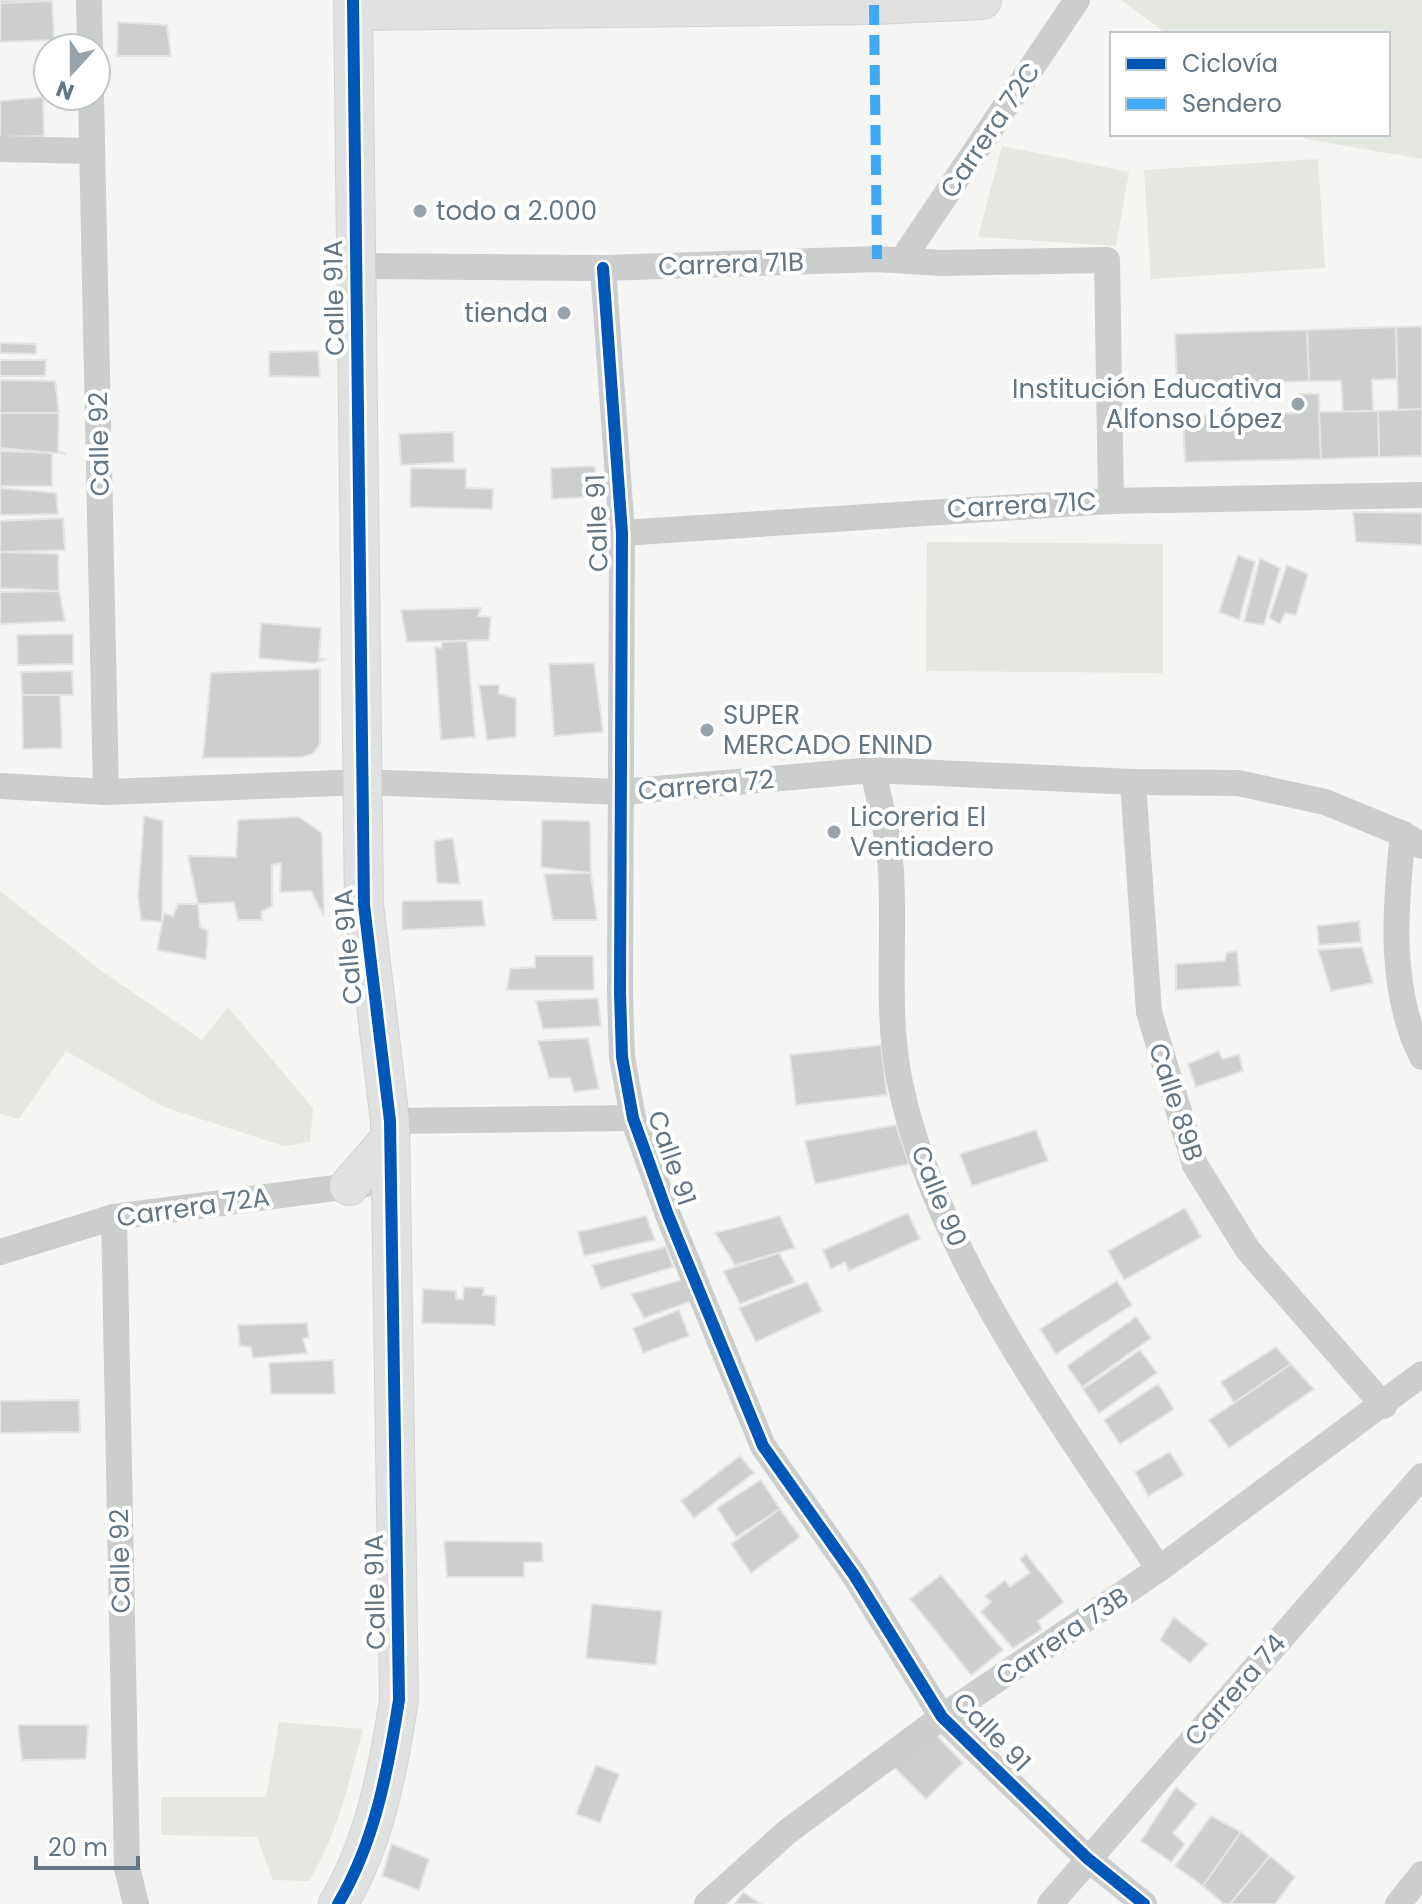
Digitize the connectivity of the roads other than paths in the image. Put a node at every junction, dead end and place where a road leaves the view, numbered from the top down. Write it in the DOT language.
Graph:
graph roads {
  1 [pos="89,0"];
  2 [pos="982,0"];
  3 [pos="1077,0"];
  4 [pos="353,6"];
  5 [pos="90,32"];
  6 [pos="91,112"];
  7 [pos="0,149"];
  8 [pos="92,151"];
  9 [pos="902,260"];
  10 [pos="355,266"];
  11 [pos="603,268"];
  12 [pos="1422,495"];
  13 [pos="1111,501"];
  14 [pos="622,533"];
  15 [pos="873,770"];
  16 [pos="363,782"];
  17 [pos="1133,782"];
  18 [pos="0,786"];
  19 [pos="106,792"];
  20 [pos="622,792"];
  21 [pos="1412,840"];
  22 [pos="1422,1057"];
  23 [pos="633,1118"];
  24 [pos="390,1130"];
  25 [pos="391,1181"];
  26 [pos="349,1186"];
  27 [pos="114,1217"];
  28 [pos="0,1252"];
  29 [pos="1422,1374"];
  30 [pos="1384,1406"];
  31 [pos="1422,1476"];
  32 [pos="1159,1569"];
  33 [pos="942,1717"];
  34 [pos="1087,1858"];
  35 [pos="1422,1874"];
  36 [pos="345,1893"];
  37 [pos="136,1904"];
  38 [pos="707,1904"];
  39 [pos="1050,1904"];
  40 [pos="1144,1904"];
  41 [pos="1398,1904"];
  1 -- 5 [label="street"];
  2 -- 4 [label="street"];
  3 -- 9 [label="street, Carrera 72C"];
  4 -- 10 [label="street, Calle 91A"];
  6 -- 8 [label="street, Calle 92"];
  7 -- 8 [label="street"];
  8 -- 19 [label="street, Calle 92"];
  9 -- 11 [label="street, Carrera 71B"];
  9 -- 13 [label="street, Carrera 71B"];
  10 -- 11 [label="street, Carrera 71B"];
  10 -- 16 [label="street, Calle 91A"];
  11 -- 14 [label="street, Calle 91"];
  12 -- 13 [label="street, Carrera 71C"];
  13 -- 14 [label="street, Carrera 71C"];
  14 -- 20 [label="street, Calle 91"];
  15 -- 17 [label="street, Carrera 72"];
  15 -- 20 [label="street, Carrera 72"];
  15 -- 32 [label="street, Calle 90"];
  16 -- 19 [label="street, Carrera 72"];
  16 -- 20 [label="street, Carrera 72"];
  16 -- 24 [label="street, Calle 91A"];
  17 -- 21 [label="street, Carrera 72"];
  17 -- 30 [label="street, Calle 89B"];
  18 -- 19 [label="street, Carrera 72"];
  20 -- 23 [label="street, Calle 91"];
  21 -- 22 [label="street"];
  23 -- 24 [label="street"];
  23 -- 33 [label="street, Calle 91"];
  24 -- 25 [label="street, Calle 91A"];
  24 -- 26 [label="street"];
  25 -- 26 [label="street, Carrera 72A"];
  25 -- 36 [label="street, Calle 91A"];
  26 -- 27 [label="street, Carrera 72A"];
  27 -- 28 [label="street, Carrera 72A"];
  27 -- 37 [label="street, Calle 92"];
  29 -- 30 [label="street, Carrera 73B"];
  30 -- 32 [label="street, Carrera 73B"];
  31 -- 34 [label="street, Carrera 74"];
  32 -- 33 [label="street, Carrera 73B"];
  33 -- 34 [label="street, Calle 91"];
  33 -- 38 [label="street, Carrera 73B"];
  34 -- 39 [label="street, Carrera 74"];
  34 -- 40 [label="street, Calle 91"];
  35 -- 41 [label="street"];
}
